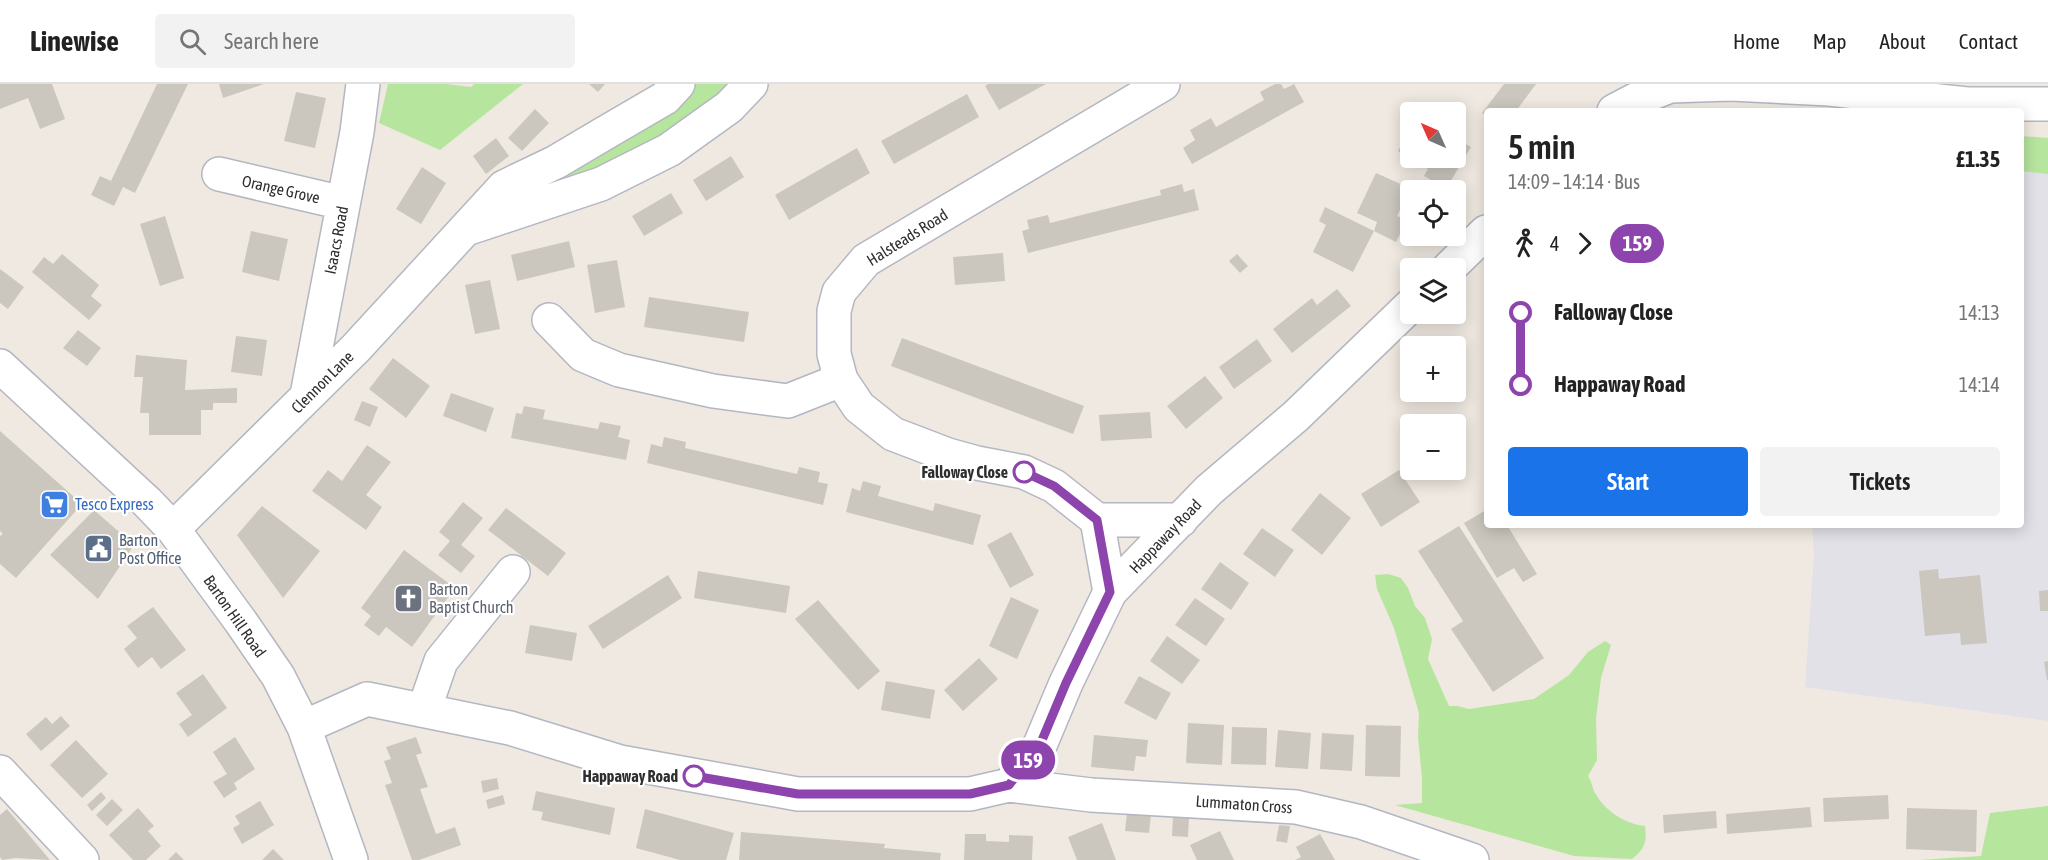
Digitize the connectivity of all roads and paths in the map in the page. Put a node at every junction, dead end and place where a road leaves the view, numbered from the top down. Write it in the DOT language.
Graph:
graph roads {
  1 [pos="363,84"];
  2 [pos="678,84"];
  3 [pos="751,84"];
  4 [pos="1163,84"];
  5 [pos="1669,85"];
  6 [pos="2048,104"];
  7 [pos="1620,108"];
  8 [pos="219,174"];
  9 [pos="343,203"];
  10 [pos="465,230"];
  11 [pos="1484,234"];
  12 [pos="1459,258"];
  13 [pos="1400,316"];
  14 [pos="549,320"];
  15 [pos="0,366"];
  16 [pos="841,380"];
  17 [pos="307,395"];
  18 [pos="1097,520"];
  19 [pos="1181,520"];
  20 [pos="173,529"];
  21 [pos="513,572"];
  22 [pos="1110,592"];
  23 [pos="424,710"];
  24 [pos="304,727"];
  25 [pos="1,771"];
  26 [pos="1009,785"];
  27 [pos="82,860"];
  28 [pos="351,860"];
  29 [pos="1472,860"];
  1 -- 9 [label="street, Isaacs Road"];
  2 -- 10 [label="street, Clennon Lane"];
  3 -- 10 [label="street, Clennon Lane"];
  4 -- 16 [label="street, Halsteads Road"];
  5 -- 6 [label="street"];
  5 -- 7 [label="street"];
  8 -- 9 [label="street, Orange Grove"];
  9 -- 17 [label="street, Isaacs Road"];
  10 -- 17 [label="street, Clennon Lane"];
  11 -- 12 [label="street"];
  13 -- 19 [label="street, Happaway Road"];
  14 -- 16 [label="street"];
  15 -- 20 [label="street, Barton Hill Road"];
  16 -- 18 [label="street, Halsteads Road"];
  17 -- 20 [label="street, Clennon Lane"];
  18 -- 19 [label="street"];
  18 -- 22 [label="street"];
  19 -- 22 [label="street, Happaway Road"];
  20 -- 24 [label="street, Barton Hill Road"];
  21 -- 23 [label="street"];
  22 -- 26 [label="street, Happaway Road"];
  23 -- 24 [label="street"];
  23 -- 26 [label="street"];
  24 -- 28 [label="street, Barton Hill Road"];
  25 -- 27 [label="street"];
  26 -- 29 [label="street, Lummaton Cross"];
}
